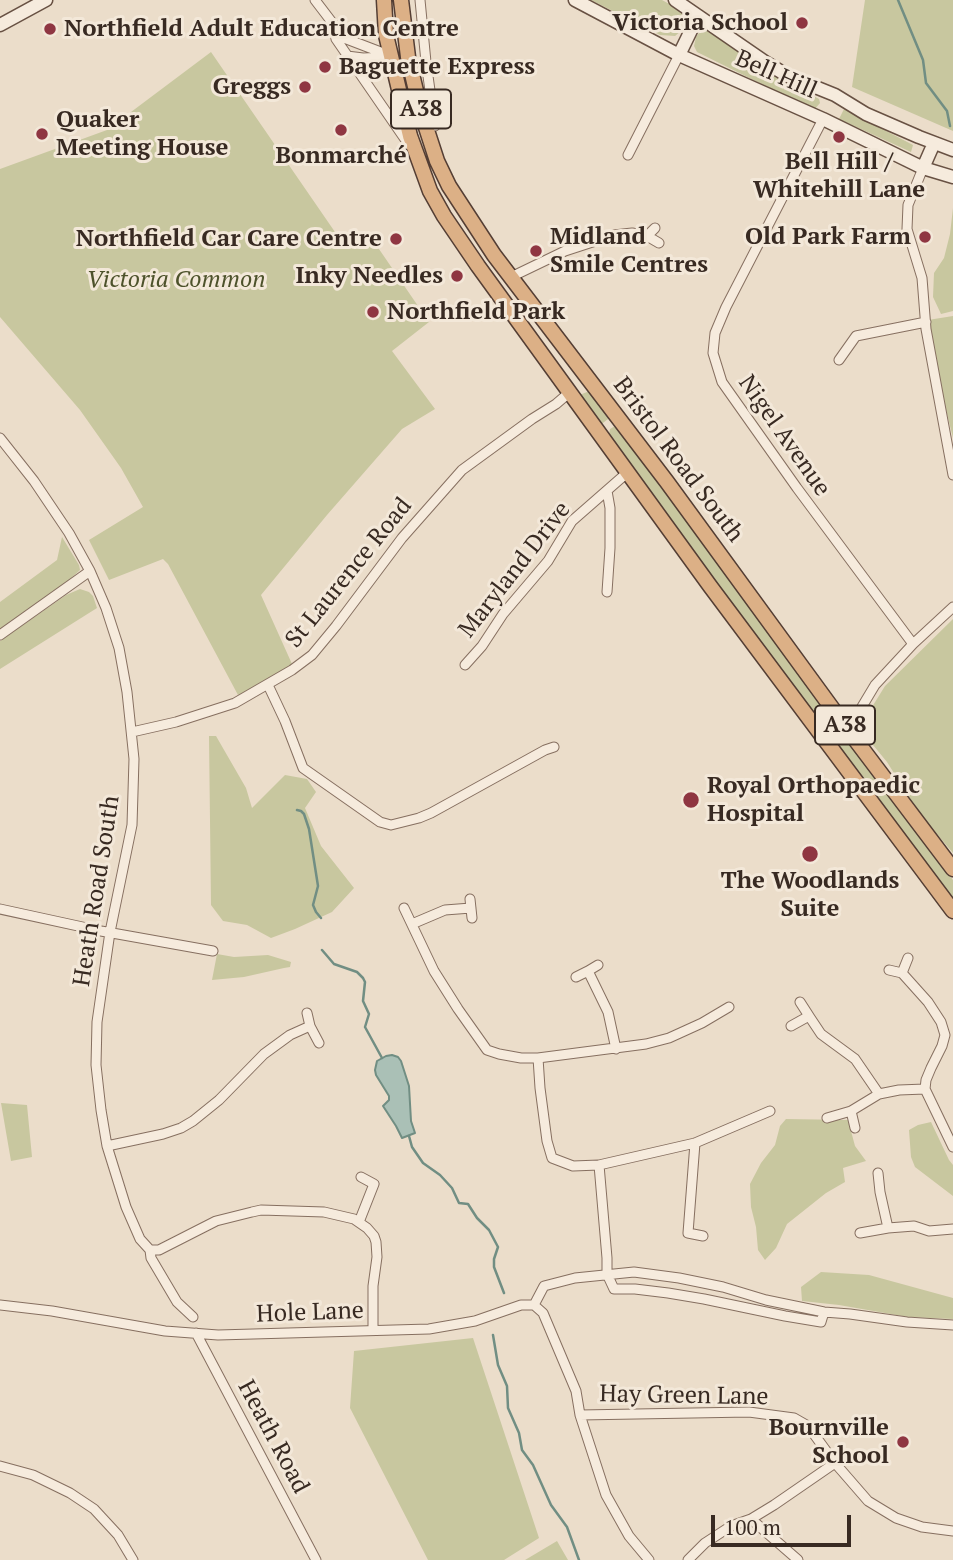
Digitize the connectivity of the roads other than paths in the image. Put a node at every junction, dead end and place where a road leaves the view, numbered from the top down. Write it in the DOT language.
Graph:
graph roads {
  1 [pos="46,0"];
  2 [pos="315,0"];
  3 [pos="384,0"];
  4 [pos="401,0"];
  5 [pos="420,0"];
  6 [pos="575,0"];
  7 [pos="675,0"];
  8 [pos="698,16"];
  9 [pos="0,25"];
  10 [pos="334,26"];
  11 [pos="680,55"];
  12 [pos="347,56"];
  13 [pos="391,56"];
  14 [pos="408,57"];
  15 [pos="825,116"];
  16 [pos="435,126"];
  17 [pos="934,143"];
  18 [pos="953,150"];
  19 [pos="416,155"];
  20 [pos="628,155"];
  21 [pos="923,168"];
  22 [pos="953,177"];
  23 [pos="655,228"];
  24 [pos="648,236"];
  25 [pos="659,243"];
  26 [pos="511,277"];
  27 [pos="926,321"];
  28 [pos="839,360"];
  29 [pos="589,379"];
  30 [pos="570,392"];
  31 [pos="620,420"];
  32 [pos="0,438"];
  33 [pos="604,439"];
  34 [pos="628,472"];
  35 [pos="953,475"];
  36 [pos="607,491"];
  37 [pos="90,571"];
  38 [pos="607,592"];
  39 [pos="953,607"];
  40 [pos="0,635"];
  41 [pos="913,645"];
  42 [pos="465,665"];
  43 [pos="268,685"];
  44 [pos="848,730"];
  45 [pos="132,732"];
  46 [pos="554,747"];
  47 [pos="953,869"];
  48 [pos="404,908"];
  49 [pos="471,908"];
  50 [pos="0,909"];
  51 [pos="953,911"];
  52 [pos="412,924"];
  53 [pos="110,932"];
  54 [pos="213,951"];
  55 [pos="908,958"];
  56 [pos="598,965"];
  57 [pos="889,970"];
  58 [pos="588,971"];
  59 [pos="902,973"];
  60 [pos="576,977"];
  61 [pos="800,1002"];
  62 [pos="729,1007"];
  63 [pos="307,1013"];
  64 [pos="809,1016"];
  65 [pos="310,1026"];
  66 [pos="791,1026"];
  67 [pos="319,1043"];
  68 [pos="616,1049"];
  69 [pos="538,1058"];
  70 [pos="925,1089"];
  71 [pos="879,1094"];
  72 [pos="770,1111"];
  73 [pos="851,1111"];
  74 [pos="827,1118"];
  75 [pos="855,1128"];
  76 [pos="695,1143"];
  77 [pos="107,1146"];
  78 [pos="953,1147"];
  79 [pos="599,1165"];
  80 [pos="878,1173"];
  81 [pos="360,1177"];
  82 [pos="359,1222"];
  83 [pos="888,1227"];
  84 [pos="953,1229"];
  85 [pos="860,1233"];
  86 [pos="703,1236"];
  87 [pos="150,1250"];
  88 [pos="607,1274"];
  89 [pos="0,1305"];
  90 [pos="534,1305"];
  91 [pos="824,1312"];
  92 [pos="193,1317"];
  93 [pos="953,1325"];
  94 [pos="373,1330"];
  95 [pos="196,1333"];
  96 [pos="580,1415"];
  97 [pos="835,1463"];
  98 [pos="0,1466"];
  99 [pos="751,1519"];
  100 [pos="953,1531"];
  101 [pos="133,1560"];
  102 [pos="316,1560"];
  103 [pos="649,1560"];
  104 [pos="688,1560"];
  105 [pos="798,1560"];
  1 -- 9 [label="main road"];
  2 -- 10 [label="street, Bristol Road South"];
  3 -- 13 [label="highway, A38"];
  4 -- 14 [label="highway, A38"];
  5 -- 16 [label="street"];
  6 -- 11 [label="main road, Bell Hill"];
  7 -- 8 [label="main road, Bell Hill"];
  8 -- 11 [label="main road"];
  8 -- 17 [label="main road, Bell Hill"];
  10 -- 12 [label="street, Bristol Road South"];
  10 -- 13 [label="street, Bristol Road South"];
  11 -- 15 [label="main road, Bell Hill"];
  11 -- 20 [label="street"];
  12 -- 13 [label="street"];
  12 -- 19 [label="street, Bristol Road South"];
  13 -- 14 [label="highway"];
  13 -- 19 [label="highway, Bristol Road South / A38"];
  14 -- 26 [label="highway, Bristol Road South / A38"];
  15 -- 21 [label="main road, Bell Hill"];
  15 -- 41 [label="street, Nigel Avenue"];
  17 -- 18 [label="main road, Bell Hill"];
  17 -- 21 [label="main road"];
  19 -- 30 [label="highway, Bristol Road South / A38"];
  21 -- 22 [label="main road, Bell Hill"];
  21 -- 27 [label="street"];
  23 -- 24 [label="street"];
  24 -- 25 [label="street"];
  24 -- 26 [label="street"];
  26 -- 29 [label="highway, Bristol Road South / A38"];
  27 -- 28 [label="street"];
  27 -- 35 [label="street"];
  29 -- 30 [label="highway"];
  29 -- 31 [label="highway, Bristol Road South / A38"];
  30 -- 33 [label="highway, Bristol Road South / A38"];
  30 -- 43 [label="street, St Laurence Road"];
  31 -- 33 [label="highway"];
  31 -- 44 [label="highway, Bristol Road South / A38"];
  32 -- 37 [label="street, Heath Road South"];
  33 -- 34 [label="highway, Bristol Road South / A38"];
  34 -- 36 [label="street, Maryland Drive"];
  34 -- 51 [label="highway, Bristol Road South / A38"];
  36 -- 38 [label="street"];
  36 -- 42 [label="street, Maryland Drive"];
  37 -- 40 [label="street"];
  37 -- 45 [label="street, Heath Road South"];
  39 -- 41 [label="street"];
  41 -- 44 [label="street"];
  43 -- 45 [label="street, St Laurence Road"];
  43 -- 46 [label="street"];
  44 -- 47 [label="highway, Bristol Road South / A38"];
  45 -- 53 [label="street, Heath Road South"];
  48 -- 52 [label="street"];
  49 -- 52 [label="street"];
  50 -- 53 [label="street"];
  52 -- 69 [label="street"];
  53 -- 54 [label="street"];
  53 -- 77 [label="street, Heath Road South"];
  55 -- 59 [label="street"];
  56 -- 58 [label="street"];
  57 -- 59 [label="street"];
  58 -- 60 [label="street"];
  58 -- 68 [label="street"];
  59 -- 70 [label="street"];
  61 -- 64 [label="street"];
  62 -- 68 [label="street"];
  63 -- 65 [label="street"];
  64 -- 66 [label="street"];
  64 -- 71 [label="street"];
  65 -- 67 [label="street"];
  65 -- 77 [label="street"];
  68 -- 69 [label="street"];
  69 -- 79 [label="street"];
  70 -- 71 [label="street"];
  70 -- 78 [label="street"];
  71 -- 73 [label="street"];
  72 -- 76 [label="street"];
  73 -- 74 [label="street"];
  73 -- 75 [label="street"];
  76 -- 79 [label="street"];
  76 -- 86 [label="street"];
  77 -- 87 [label="street, Heath Road South"];
  79 -- 88 [label="street"];
  80 -- 83 [label="street"];
  81 -- 82 [label="street"];
  82 -- 87 [label="street"];
  82 -- 94 [label="street"];
  83 -- 84 [label="street"];
  83 -- 85 [label="street"];
  87 -- 92 [label="street, Heath Road South"];
  88 -- 90 [label="street"];
  88 -- 91 [label="street"];
  88 -- 91 [label="street"];
  89 -- 95 [label="street, Hole Lane"];
  90 -- 94 [label="street, Hole Lane"];
  90 -- 96 [label="street"];
  91 -- 93 [label="street"];
  94 -- 95 [label="street, Hole Lane"];
  95 -- 102 [label="street, Heath Road"];
  96 -- 97 [label="street, Hay Green Lane"];
  96 -- 103 [label="street"];
  97 -- 99 [label="street"];
  97 -- 100 [label="street, Hay Green Lane"];
  98 -- 101 [label="street"];
  99 -- 104 [label="street"];
  99 -- 105 [label="street"];
}
